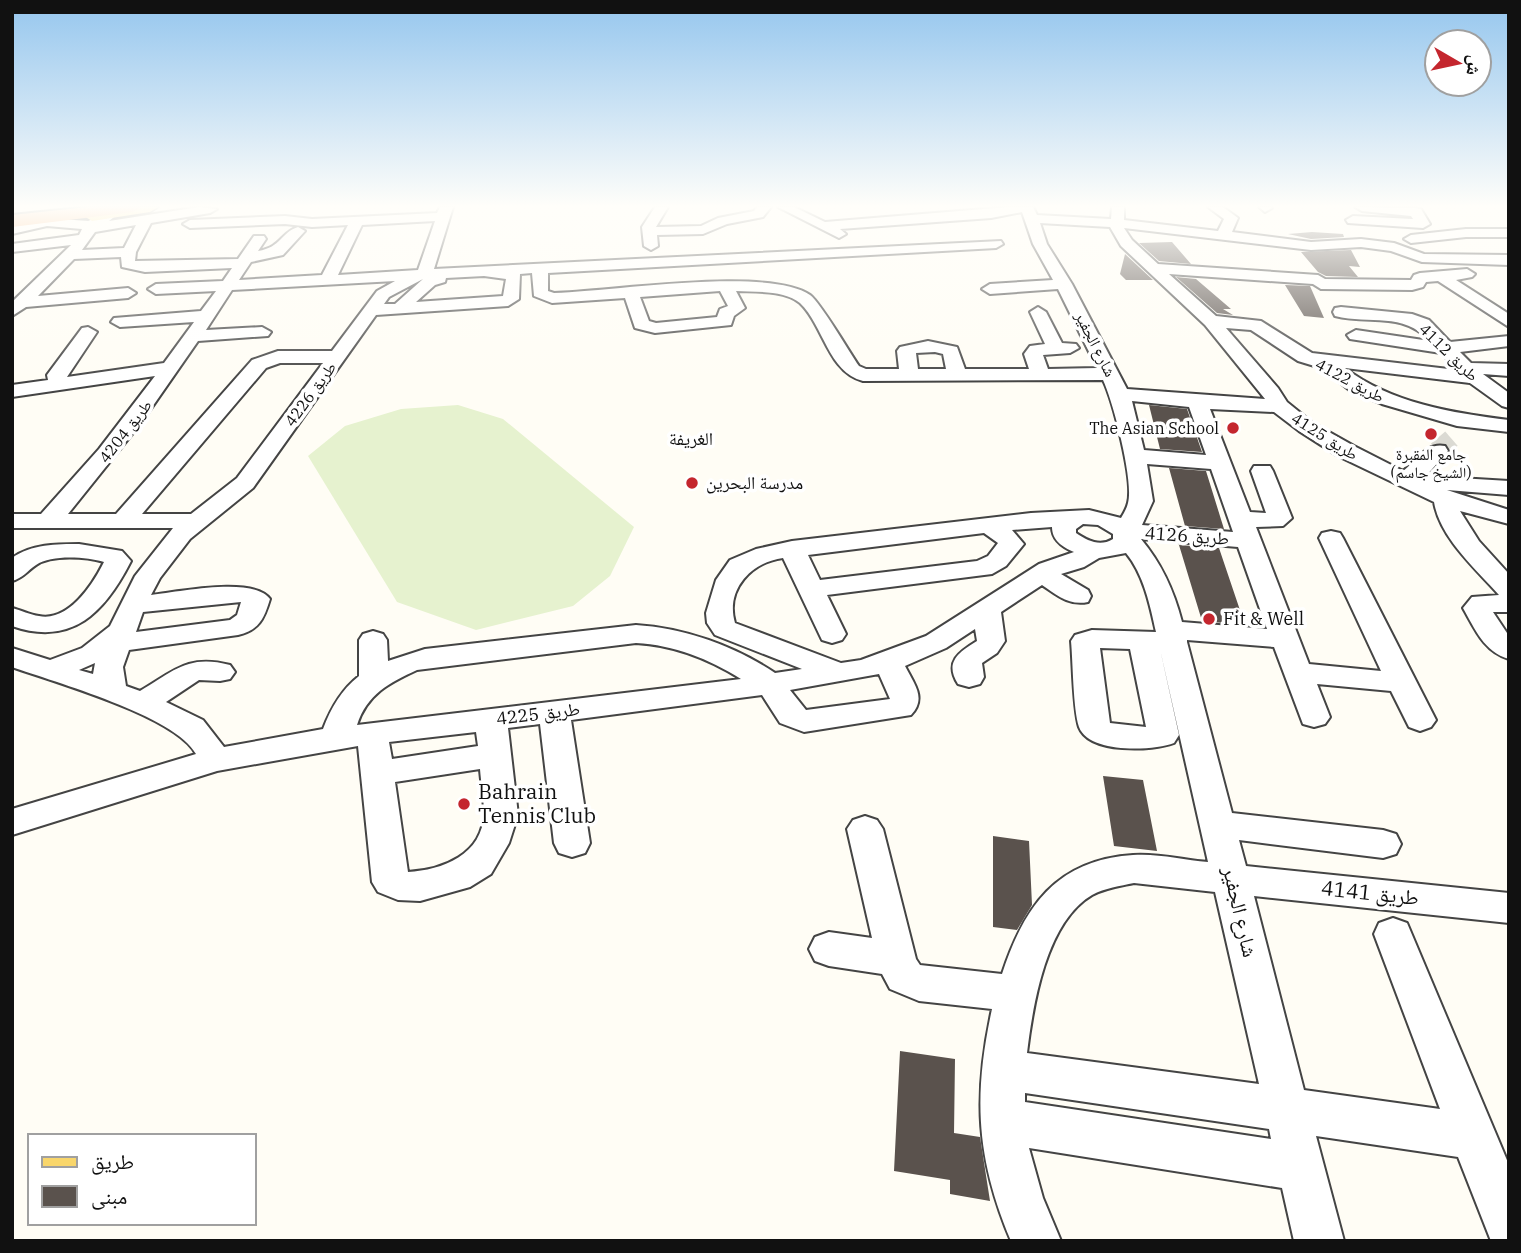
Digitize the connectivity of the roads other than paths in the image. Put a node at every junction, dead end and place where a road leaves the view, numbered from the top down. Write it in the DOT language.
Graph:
graph roads {
  1 [pos="53,265"];
  2 [pos="130,265"];
  3 [pos="238,265"];
  4 [pos="335,265"];
  5 [pos="428,265"];
  6 [pos="650,265"];
  7 [pos="1053,265"];
  8 [pos="1150,265"];
  9 [pos="1211,265"];
  10 [pos="1278,265"];
  11 [pos="1313,265"];
  12 [pos="1447,265"];
  13 [pos="175,266"];
  14 [pos="540,268"];
  15 [pos="1153,268"];
  16 [pos="1506,269"];
  17 [pos="1214,271"];
  18 [pos="425,274"];
  19 [pos="1461,275"];
  20 [pos="1281,276"];
  21 [pos="635,277"];
  22 [pos="1442,277"];
  23 [pos="678,279"];
  24 [pos="327,280"];
  25 [pos="1319,282"];
  26 [pos="723,283"];
  27 [pos="1064,284"];
  28 [pos="226,285"];
  29 [pos="1407,285"];
  30 [pos="156,289"];
  31 [pos="990,289"];
  32 [pos="128,293"];
  33 [pos="1427,299"];
  34 [pos="17,306"];
  35 [pos="400,308"];
  36 [pos="372,310"];
  37 [pos="1038,312"];
  38 [pos="1341,312"];
  39 [pos="205,316"];
  40 [pos="1212,321"];
  41 [pos="1509,322"];
  42 [pos="88,332"];
  43 [pos="262,332"];
  44 [pos="193,336"];
  45 [pos="1352,341"];
  46 [pos="1509,341"];
  47 [pos="1232,343"];
  48 [pos="1286,344"];
  49 [pos="1446,348"];
  50 [pos="337,357"];
  51 [pos="1322,361"];
  52 [pos="1360,363"];
  53 [pos="170,369"];
  54 [pos="1509,370"];
  55 [pos="1471,373"];
  56 [pos="1111,374"];
  57 [pos="1041,375"];
  58 [pos="910,376"];
  59 [pos="957,376"];
  60 [pos="58,386"];
  61 [pos="12,391"];
  62 [pos="1121,394"];
  63 [pos="1197,402"];
  64 [pos="1509,402"];
  65 [pos="1279,406"];
  66 [pos="1509,426"];
  67 [pos="1437,452"];
  68 [pos="1135,456"];
  69 [pos="1220,463"];
  70 [pos="1262,471"];
  71 [pos="1405,480"];
  72 [pos="1509,488"];
  73 [pos="1139,490"];
  74 [pos="1446,498"];
  75 [pos="1509,517"];
  76 [pos="49,520"];
  77 [pos="124,520"];
  78 [pos="12,521"];
  79 [pos="198,521"];
  80 [pos="1077,524"];
  81 [pos="988,525"];
  82 [pos="1244,530"];
  83 [pos="1331,538"];
  84 [pos="1115,540"];
  85 [pos="792,549"];
  86 [pos="1045,572"];
  87 [pos="12,573"];
  88 [pos="811,589"];
  89 [pos="1509,590"];
  90 [pos="1079,596"];
  91 [pos="94,597"];
  92 [pos="184,600"];
  93 [pos="1509,604"];
  94 [pos="986,610"];
  95 [pos="12,616"];
  96 [pos="127,617"];
  97 [pos="832,634"];
  98 [pos="165,636"];
  99 [pos="1163,637"];
  100 [pos="1287,639"];
  101 [pos="373,640"];
  102 [pos="1509,650"];
  103 [pos="12,657"];
  104 [pos="888,662"];
  105 [pos="52,670"];
  106 [pos="220,672"];
  107 [pos="840,673"];
  108 [pos="1299,673"];
  109 [pos="969,677"];
  110 [pos="374,679"];
  111 [pos="1400,682"];
  112 [pos="769,684"];
  113 [pos="127,698"];
  114 [pos="554,712"];
  115 [pos="1314,717"];
  116 [pos="491,719"];
  117 [pos="1420,720"];
  118 [pos="372,733"];
  119 [pos="336,738"];
  120 [pos="495,755"];
  121 [pos="215,760"];
  122 [pos="377,773"];
  123 [pos="12,822"];
  124 [pos="1220,825"];
  125 [pos="865,829"];
  126 [pos="572,843"];
  127 [pos="1382,844"];
  128 [pos="1231,879"];
  129 [pos="1509,908"];
  130 [pos="1393,934"];
  131 [pos="828,949"];
  132 [pos="896,959"];
  133 [pos="1017,994"];
  134 [pos="1005,1070"];
  135 [pos="1002,1121"];
  136 [pos="1294,1136"];
  137 [pos="1477,1146"];
  138 [pos="1509,1225"];
  139 [pos="1036,1241"];
  140 [pos="1319,1241"];
  1 -- 34 [label="street"];
  2 -- 13 [label="street"];
  3 -- 28 [label="street, طريق 4204"];
  4 -- 24 [label="street"];
  5 -- 18 [label="street"];
  6 -- 21 [label="street"];
  7 -- 27 [label="street, شارع الجفير"];
  8 -- 15 [label="street, طريق 4125"];
  9 -- 17 [label="street"];
  10 -- 20 [label="street"];
  11 -- 25 [label="street"];
  12 -- 19 [label="street"];
  13 -- 30 [label="street"];
  14 -- 18 [label="street"];
  14 -- 21 [label="street"];
  14 -- 21 [label="street"];
  15 -- 17 [label="street"];
  15 -- 40 [label="street, طريق 4125"];
  16 -- 19 [label="street"];
  17 -- 20 [label="street"];
  18 -- 24 [label="street"];
  18 -- 36 [label="street, طريق 4226"];
  19 -- 22 [label="street"];
  20 -- 25 [label="street"];
  21 -- 23 [label="street"];
  21 -- 26 [label="street"];
  21 -- 26 [label="street"];
  22 -- 29 [label="street"];
  22 -- 41 [label="street"];
  24 -- 28 [label="street"];
  25 -- 29 [label="street"];
  25 -- 38 [label="street"];
  26 -- 58 [label="street"];
  27 -- 31 [label="street"];
  27 -- 56 [label="street, شارع الجفير"];
  28 -- 30 [label="street"];
  28 -- 39 [label="street, طريق 4204"];
  29 -- 33 [label="street"];
  30 -- 39 [label="street"];
  32 -- 34 [label="street"];
  35 -- 35 [label="street"];
  35 -- 36 [label="street"];
  36 -- 50 [label="street, طريق 4226"];
  37 -- 57 [label="street"];
  38 -- 45 [label="street"];
  38 -- 49 [label="street, طريق 4112"];
  39 -- 44 [label="street, طريق 4204"];
  40 -- 47 [label="street, طريق 4125"];
  40 -- 48 [label="street, طريق 4122"];
  42 -- 60 [label="street"];
  43 -- 44 [label="street"];
  44 -- 53 [label="street, طريق 4204"];
  45 -- 48 [label="street"];
  45 -- 49 [label="street"];
  45 -- 52 [label="street"];
  46 -- 49 [label="street"];
  47 -- 48 [label="street, طريق 4122"];
  47 -- 65 [label="street, طريق 4125"];
  48 -- 51 [label="street, طريق 4122"];
  49 -- 55 [label="street, طريق 4112"];
  50 -- 77 [label="street"];
  50 -- 79 [label="street, طريق 4226"];
  51 -- 52 [label="street"];
  51 -- 66 [label="street, طريق 4122"];
  52 -- 55 [label="street"];
  53 -- 60 [label="street"];
  53 -- 76 [label="street, طريق 4204"];
  54 -- 55 [label="street"];
  55 -- 64 [label="street, طريق 4112"];
  56 -- 57 [label="street"];
  56 -- 62 [label="street, شارع الجفير"];
  57 -- 59 [label="street"];
  58 -- 59 [label="street"];
  58 -- 59 [label="street"];
  60 -- 61 [label="street"];
  62 -- 63 [label="street"];
  62 -- 68 [label="street, شارع الجفير"];
  63 -- 65 [label="street"];
  63 -- 69 [label="street, طريق 4126"];
  65 -- 71 [label="street, طريق 4125"];
  67 -- 71 [label="street"];
  68 -- 69 [label="street"];
  68 -- 73 [label="street, شارع الجفير"];
  69 -- 82 [label="street, طريق 4126"];
  70 -- 82 [label="street"];
  71 -- 72 [label="street"];
  71 -- 74 [label="street, طريق 4125"];
  73 -- 80 [label="street"];
  73 -- 84 [label="street, شارع الجفير"];
  74 -- 75 [label="street, طريق 4125"];
  74 -- 89 [label="street"];
  76 -- 77 [label="street"];
  76 -- 78 [label="street"];
  77 -- 79 [label="street"];
  79 -- 96 [label="street, طريق 4226"];
  80 -- 81 [label="street"];
  80 -- 84 [label="street"];
  80 -- 84 [label="street"];
  80 -- 86 [label="street"];
  81 -- 85 [label="street"];
  81 -- 88 [label="street"];
  82 -- 84 [label="street, طريق 4126"];
  82 -- 100 [label="street, طريق 4126"];
  83 -- 111 [label="street"];
  84 -- 86 [label="street, طريق 4225"];
  84 -- 99 [label="street, شارع الجفير"];
  85 -- 88 [label="street"];
  85 -- 107 [label="street"];
  86 -- 90 [label="street"];
  86 -- 94 [label="street, طريق 4225"];
  87 -- 91 [label="street"];
  88 -- 97 [label="street"];
  91 -- 95 [label="street"];
  91 -- 96 [label="street"];
  92 -- 96 [label="street"];
  92 -- 98 [label="street"];
  92 -- 98 [label="street"];
  93 -- 102 [label="street"];
  94 -- 104 [label="street, طريق 4225"];
  94 -- 109 [label="street"];
  96 -- 98 [label="street"];
  96 -- 105 [label="street, طريق 4226"];
  96 -- 113 [label="street, طريق 4226"];
  99 -- 100 [label="street"];
  99 -- 124 [label="street, شارع الجفير"];
  100 -- 108 [label="street, طريق 4126"];
  101 -- 110 [label="street"];
  103 -- 105 [label="street"];
  104 -- 107 [label="street, طريق 4225"];
  104 -- 112 [label="street"];
  105 -- 113 [label="street"];
  106 -- 113 [label="street"];
  107 -- 112 [label="street, طريق 4225"];
  108 -- 111 [label="street"];
  108 -- 115 [label="street, طريق 4126"];
  110 -- 112 [label="street"];
  110 -- 119 [label="street"];
  111 -- 117 [label="street"];
  112 -- 114 [label="street, طريق 4225"];
  113 -- 121 [label="street"];
  114 -- 116 [label="street, طريق 4225"];
  114 -- 126 [label="street"];
  116 -- 118 [label="street, طريق 4225"];
  116 -- 120 [label="street"];
  118 -- 119 [label="street, طريق 4225"];
  118 -- 122 [label="street"];
  119 -- 121 [label="street, طريق 4225"];
  120 -- 122 [label="street"];
  120 -- 122 [label="street"];
  121 -- 123 [label="street, طريق 4225"];
  124 -- 127 [label="street"];
  124 -- 128 [label="street, شارع الجفير"];
  125 -- 132 [label="street"];
  128 -- 129 [label="street, طريق 4141"];
  128 -- 133 [label="street, طريق 4141"];
  128 -- 136 [label="street, شارع الجفير"];
  130 -- 137 [label="street"];
  131 -- 132 [label="street"];
  132 -- 133 [label="street"];
  133 -- 134 [label="street, طريق 4141"];
  134 -- 135 [label="street, طريق 4141"];
  134 -- 136 [label="street"];
  135 -- 136 [label="street"];
  135 -- 139 [label="street, طريق 4141"];
  136 -- 137 [label="street"];
  136 -- 140 [label="street, شارع الجفير"];
  137 -- 138 [label="street"];
}
